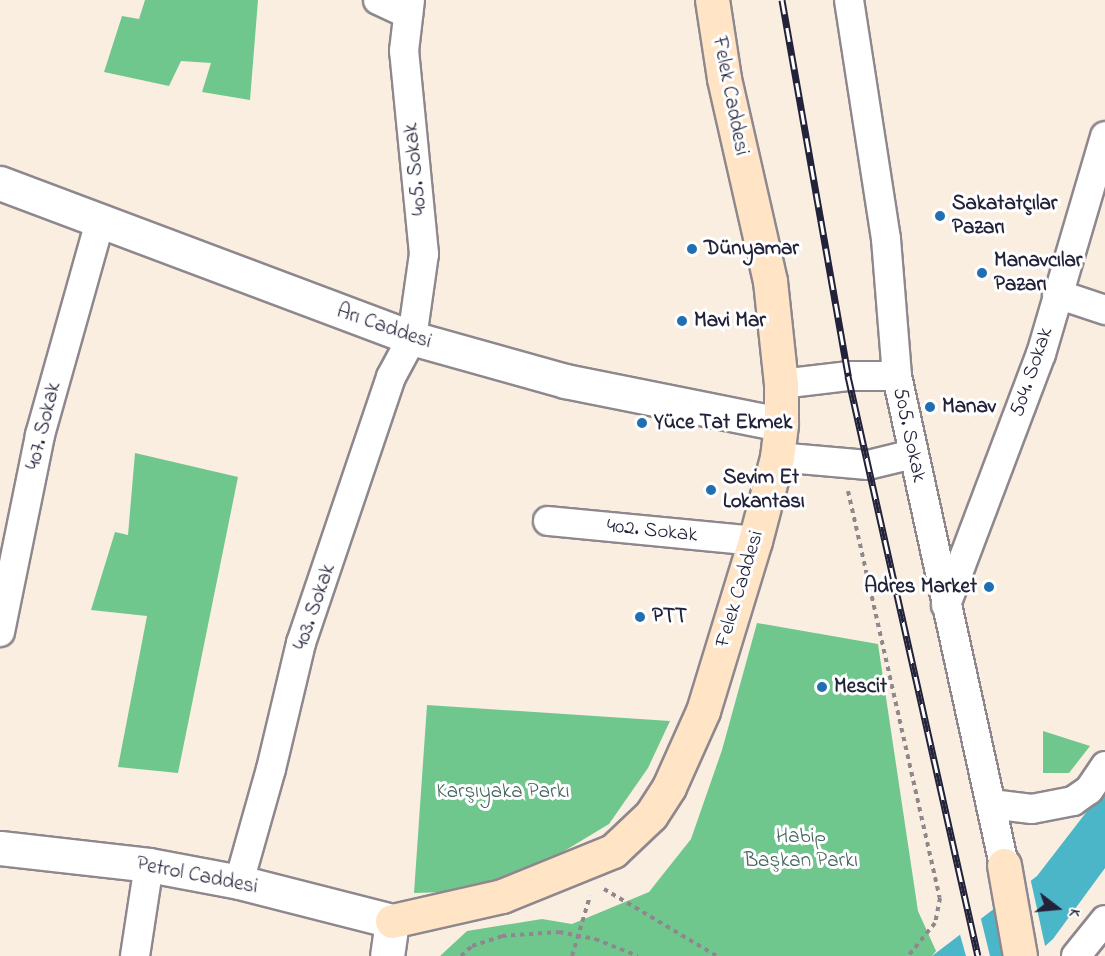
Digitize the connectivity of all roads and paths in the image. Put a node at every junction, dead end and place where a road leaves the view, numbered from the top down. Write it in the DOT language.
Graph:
graph roads {
  1 [pos="378,0"];
  2 [pos="712,0"];
  3 [pos="849,0"];
  4 [pos="409,7"];
  5 [pos="1105,136"];
  6 [pos="0,183"];
  7 [pos="100,222"];
  8 [pos="1057,294"];
  9 [pos="1105,310"];
  10 [pos="412,338"];
  11 [pos="897,376"];
  12 [pos="781,384"];
  13 [pos="781,424"];
  14 [pos="913,454"];
  15 [pos="777,457"];
  16 [pos="842,463"];
  17 [pos="548,521"];
  18 [pos="755,541"];
  19 [pos="946,605"];
  20 [pos="0,632"];
  21 [pos="1105,766"];
  22 [pos="991,804"];
  23 [pos="0,848"];
  24 [pos="149,865"];
  25 [pos="1004,865"];
  26 [pos="587,873"];
  27 [pos="239,882"];
  28 [pos="1105,920"];
  29 [pos="392,921"];
  30 [pos="578,936"];
  31 [pos="135,956"];
  32 [pos="387,956"];
  33 [pos="461,956"];
  34 [pos="572,956"];
  35 [pos="638,956"];
  36 [pos="717,956"];
  37 [pos="908,956"];
  38 [pos="1020,956"];
  39 [pos="1076,956"];
  1 -- 4 [label="street"];
  2 -- 12 [label="main road, Felek Caddesi"];
  3 -- 11 [label="street, 505. Sokak"];
  4 -- 10 [label="street, 405. Sokak"];
  5 -- 8 [label="street, 504. Sokak"];
  6 -- 7 [label="street, Arı Caddesi"];
  7 -- 10 [label="street, Arı Caddesi"];
  7 -- 20 [label="street, 407. Sokak"];
  8 -- 9 [label="street"];
  8 -- 19 [label="street, 504. Sokak"];
  10 -- 13 [label="street, Arı Caddesi"];
  10 -- 27 [label="street, 403. Sokak"];
  11 -- 12 [label="street"];
  11 -- 14 [label="street, 505. Sokak"];
  12 -- 13 [label="main road, Felek Caddesi"];
  13 -- 15 [label="main road, Felek Caddesi"];
  14 -- 16 [label="street"];
  14 -- 19 [label="street, 505. Sokak"];
  15 -- 16 [label="street"];
  15 -- 18 [label="main road, Felek Caddesi"];
  16 -- 37 [label="path"];
  17 -- 18 [label="street, 402. Sokak"];
  18 -- 26 [label="main road, Felek Caddesi"];
  19 -- 22 [label="street, 505. Sokak"];
  21 -- 22 [label="street"];
  22 -- 25 [label="street, 505. Sokak"];
  23 -- 24 [label="street, Petrol Caddesi"];
  24 -- 27 [label="street, Petrol Caddesi"];
  24 -- 31 [label="street"];
  25 -- 38 [label="main road"];
  26 -- 29 [label="main road, Felek Caddesi"];
  26 -- 30 [label="path"];
  26 -- 36 [label="path"];
  27 -- 29 [label="street, Petrol Caddesi"];
  28 -- 39 [label="street"];
  29 -- 32 [label="street"];
  30 -- 33 [label="path"];
  30 -- 34 [label="path"];
  30 -- 35 [label="path"];
}
